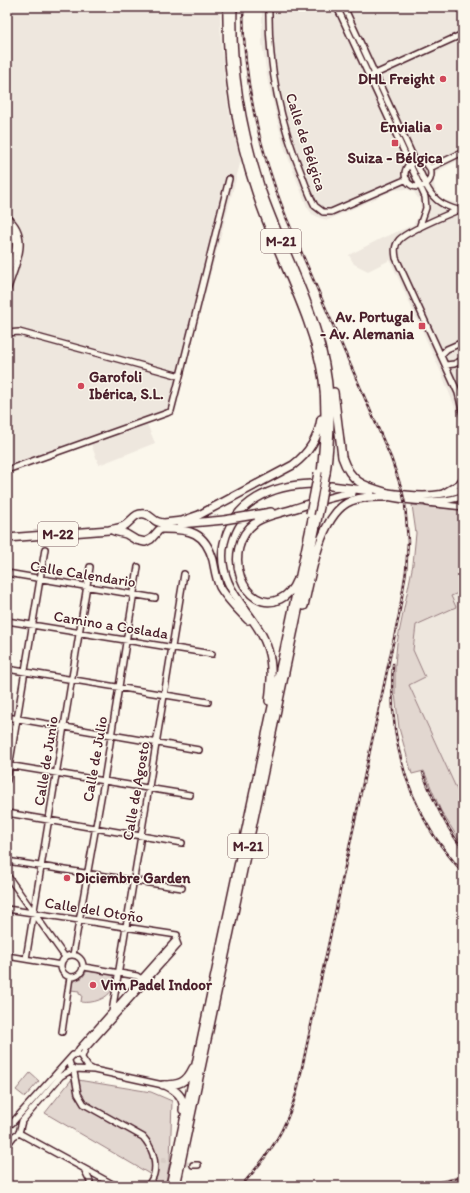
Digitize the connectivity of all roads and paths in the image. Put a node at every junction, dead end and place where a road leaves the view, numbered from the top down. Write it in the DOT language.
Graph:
graph roads {
  1 [pos="227,7"];
  2 [pos="233,7"];
  3 [pos="269,7"];
  4 [pos="337,7"];
  5 [pos="344,7"];
  6 [pos="463,34"];
  7 [pos="375,74"];
  8 [pos="369,77"];
  9 [pos="463,152"];
  10 [pos="416,161"];
  11 [pos="410,164"];
  12 [pos="430,168"];
  13 [pos="229,179"];
  14 [pos="407,179"];
  15 [pos="423,185"];
  16 [pos="460,209"];
  17 [pos="7,217"];
  18 [pos="7,223"];
  19 [pos="419,228"];
  20 [pos="7,276"];
  21 [pos="7,291"];
  22 [pos="316,328"];
  23 [pos="8,332"];
  24 [pos="463,342"];
  25 [pos="316,349"];
  26 [pos="441,355"];
  27 [pos="463,360"];
  28 [pos="446,365"];
  29 [pos="180,376"];
  30 [pos="458,393"];
  31 [pos="463,402"];
  32 [pos="463,414"];
  33 [pos="7,470"];
  34 [pos="322,473"];
  35 [pos="463,478"];
  36 [pos="312,484"];
  37 [pos="331,486"];
  38 [pos="463,489"];
  39 [pos="373,491"];
  40 [pos="352,493"];
  41 [pos="388,495"];
  42 [pos="436,496"];
  43 [pos="463,496"];
  44 [pos="420,501"];
  45 [pos="308,505"];
  46 [pos="463,507"];
  47 [pos="312,514"];
  48 [pos="154,520"];
  49 [pos="129,522"];
  50 [pos="164,526"];
  51 [pos="109,530"];
  52 [pos="155,534"];
  53 [pos="131,536"];
  54 [pos="7,538"];
  55 [pos="45,549"];
  56 [pos="90,567"];
  57 [pos="138,567"];
  58 [pos="7,573"];
  59 [pos="184,574"];
  60 [pos="40,579"];
  61 [pos="86,586"];
  62 [pos="134,594"];
  63 [pos="155,598"];
  64 [pos="7,620"];
  65 [pos="33,625"];
  66 [pos="78,632"];
  67 [pos="126,640"];
  68 [pos="265,642"];
  69 [pos="172,648"];
  70 [pos="212,654"];
  71 [pos="7,669"];
  72 [pos="25,672"];
  73 [pos="71,679"];
  74 [pos="118,688"];
  75 [pos="165,695"];
  76 [pos="280,699"];
  77 [pos="208,702"];
  78 [pos="7,717"];
  79 [pos="17,719"];
  80 [pos="63,727"];
  81 [pos="111,735"];
  82 [pos="157,743"];
  83 [pos="199,750"];
  84 [pos="8,765"];
  85 [pos="56,773"];
  86 [pos="257,776"];
  87 [pos="7,780"];
  88 [pos="104,781"];
  89 [pos="149,789"];
  90 [pos="190,795"];
  91 [pos="7,813"];
  92 [pos="48,820"];
  93 [pos="95,828"];
  94 [pos="141,836"];
  95 [pos="182,843"];
  96 [pos="7,861"];
  97 [pos="41,866"];
  98 [pos="87,874"];
  99 [pos="7,875"];
  100 [pos="133,881"];
  101 [pos="182,888"];
  102 [pos="7,909"];
  103 [pos="34,913"];
  104 [pos="79,920"];
  105 [pos="126,927"];
  106 [pos="73,955"];
  107 [pos="7,956"];
  108 [pos="65,957"];
  109 [pos="26,959"];
  110 [pos="61,965"];
  111 [pos="84,968"];
  112 [pos="118,973"];
  113 [pos="70,977"];
  114 [pos="143,980"];
  115 [pos="112,1012"];
  116 [pos="205,1020"];
  117 [pos="62,1032"];
  118 [pos="76,1054"];
  119 [pos="83,1058"];
  120 [pos="69,1061"];
  121 [pos="75,1069"];
  122 [pos="94,1070"];
  123 [pos="163,1085"];
  124 [pos="8,1128"];
  125 [pos="20,1130"];
  126 [pos="14,1136"];
  127 [pos="179,1143"];
  128 [pos="7,1145"];
  129 [pos="154,1159"];
  130 [pos="161,1160"];
  131 [pos="83,1168"];
  132 [pos="113,1185"];
  133 [pos="90,1186"];
  134 [pos="148,1186"];
  135 [pos="170,1186"];
  136 [pos="176,1186"];
  1 -- 25 [label="highway, M-21"];
  2 -- 22 [label="highway, M-21"];
  3 -- 14 [label="street, Calle de Bélgica"];
  4 -- 8 [label="street"];
  5 -- 7 [label="street"];
  6 -- 7 [label="street"];
  7 -- 8 [label="street"];
  7 -- 10 [label="street"];
  8 -- 11 [label="street"];
  9 -- 12 [label="street"];
  10 -- 11 [label="street"];
  10 -- 12 [label="street"];
  10 -- 15 [label="street"];
  11 -- 14 [label="street"];
  11 -- 15 [label="street"];
  12 -- 15 [label="street"];
  13 -- 29 [label="street"];
  14 -- 15 [label="street"];
  15 -- 16 [label="street"];
  15 -- 19 [label="street"];
  16 -- 19 [label="street"];
  17 -- 21 [label="street"];
  18 -- 20 [label="street"];
  19 -- 26 [label="street"];
  22 -- 34 [label="highway, M-21"];
  22 -- 41 [label="highway"];
  23 -- 29 [label="street"];
  24 -- 26 [label="street"];
  25 -- 34 [label="highway, M-21"];
  25 -- 50 [label="highway"];
  26 -- 28 [label="street"];
  27 -- 28 [label="street"];
  28 -- 30 [label="street"];
  29 -- 33 [label="street"];
  30 -- 31 [label="street"];
  30 -- 32 [label="street"];
  34 -- 47 [label="highway, M-21, bridge"];
  34 -- 76 [label="highway, M-21, bridge"];
  35 -- 42 [label="street"];
  36 -- 68 [label="highway"];
  37 -- 39 [label="highway"];
  38 -- 42 [label="main road"];
  39 -- 40 [label="main road"];
  39 -- 41 [label="main road"];
  40 -- 41 [label="main road"];
  40 -- 45 [label="highway, M-22"];
  41 -- 42 [label="main road"];
  41 -- 44 [label="main road"];
  41 -- 76 [label="highway"];
  43 -- 44 [label="main road"];
  44 -- 46 [label="street"];
  45 -- 47 [label="highway"];
  45 -- 50 [label="highway, M-22, bridge"];
  47 -- 86 [label="highway, M-21"];
  48 -- 49 [label="highway, M-22"];
  48 -- 50 [label="highway, M-22"];
  48 -- 52 [label="highway"];
  49 -- 51 [label="highway, M-22"];
  49 -- 53 [label="highway"];
  50 -- 52 [label="highway, M-22"];
  50 -- 68 [label="highway"];
  51 -- 53 [label="highway, M-22"];
  51 -- 54 [label="highway, M-22"];
  52 -- 53 [label="highway, M-22"];
  55 -- 60 [label="street"];
  56 -- 61 [label="street, Calle de Junio"];
  57 -- 62 [label="street, Calle de Julio"];
  58 -- 60 [label="street, Calle Calendario"];
  59 -- 69 [label="street, Calle de Agosto"];
  60 -- 61 [label="street, Calle Calendario"];
  60 -- 65 [label="street"];
  61 -- 62 [label="street, Calle Calendario"];
  61 -- 66 [label="street, Calle de Junio"];
  62 -- 63 [label="street, Calle Calendario"];
  62 -- 67 [label="street, Calle de Julio"];
  64 -- 65 [label="street, Camino a Coslada"];
  65 -- 66 [label="street, Camino a Coslada"];
  65 -- 72 [label="street"];
  66 -- 67 [label="street, Camino a Coslada"];
  66 -- 73 [label="street, Calle de Junio"];
  67 -- 69 [label="street, Camino a Coslada"];
  67 -- 74 [label="street, Calle de Julio"];
  68 -- 86 [label="highway"];
  69 -- 70 [label="street, Camino a Coslada"];
  69 -- 75 [label="street, Calle de Agosto"];
  71 -- 72 [label="street"];
  72 -- 73 [label="street"];
  72 -- 79 [label="street"];
  73 -- 74 [label="street"];
  73 -- 80 [label="street, Calle de Junio"];
  74 -- 75 [label="street"];
  74 -- 81 [label="street, Calle de Julio"];
  75 -- 77 [label="street"];
  75 -- 82 [label="street, Calle de Agosto"];
  76 -- 136 [label="highway, M-21"];
  78 -- 79 [label="street"];
  79 -- 80 [label="street"];
  79 -- 84 [label="street"];
  80 -- 81 [label="street"];
  80 -- 85 [label="street, Calle de Junio"];
  81 -- 82 [label="street"];
  81 -- 88 [label="street, Calle de Julio"];
  82 -- 83 [label="street"];
  82 -- 89 [label="street, Calle de Agosto"];
  84 -- 85 [label="street"];
  84 -- 87 [label="street"];
  85 -- 88 [label="street"];
  85 -- 92 [label="street, Calle de Junio"];
  86 -- 116 [label="highway, M-21"];
  88 -- 89 [label="street"];
  88 -- 93 [label="street, Calle de Julio"];
  89 -- 90 [label="street"];
  89 -- 94 [label="street, Calle de Agosto"];
  91 -- 92 [label="street"];
  92 -- 93 [label="street"];
  92 -- 97 [label="street, Calle de Junio"];
  93 -- 94 [label="street"];
  93 -- 98 [label="street, Calle de Julio"];
  94 -- 95 [label="street"];
  94 -- 100 [label="street, Calle de Agosto"];
  96 -- 97 [label="street"];
  97 -- 98 [label="street"];
  97 -- 103 [label="street, Calle de Junio"];
  98 -- 100 [label="street"];
  98 -- 104 [label="street, Calle de Julio"];
  99 -- 103 [label="street"];
  100 -- 101 [label="street"];
  100 -- 105 [label="street, Calle de Agosto"];
  102 -- 103 [label="street, Calle del Otoño"];
  103 -- 104 [label="street, Calle del Otoño"];
  103 -- 108 [label="street"];
  103 -- 109 [label="street, Calle de Junio"];
  104 -- 105 [label="street, Calle del Otoño"];
  104 -- 106 [label="street, Calle de Julio"];
  105 -- 112 [label="street, Calle de Agosto"];
  105 -- 114 [label="street, Calle del Otoño"];
  106 -- 108 [label="street"];
  106 -- 111 [label="street"];
  107 -- 109 [label="street"];
  108 -- 110 [label="street"];
  109 -- 110 [label="street"];
  110 -- 113 [label="street"];
  111 -- 112 [label="street"];
  111 -- 113 [label="street"];
  112 -- 114 [label="street"];
  112 -- 115 [label="street, Calle de Agosto"];
  113 -- 117 [label="street"];
  114 -- 115 [label="street"];
  114 -- 119 [label="street"];
  115 -- 118 [label="street"];
  116 -- 123 [label="highway"];
  116 -- 127 [label="highway, M-21"];
  118 -- 119 [label="street"];
  118 -- 120 [label="street"];
  119 -- 121 [label="street"];
  119 -- 122 [label="street"];
  120 -- 121 [label="street"];
  120 -- 124 [label="street"];
  121 -- 122 [label="street"];
  121 -- 125 [label="street"];
  121 -- 129 [label="street"];
  122 -- 123 [label="street"];
  123 -- 127 [label="highway"];
  124 -- 125 [label="street"];
  124 -- 126 [label="street"];
  125 -- 126 [label="street"];
  125 -- 131 [label="street"];
  126 -- 128 [label="street"];
  127 -- 135 [label="highway, M-21"];
  129 -- 130 [label="street"];
  129 -- 134 [label="street"];
  131 -- 132 [label="street"];
  131 -- 133 [label="street"];
}
